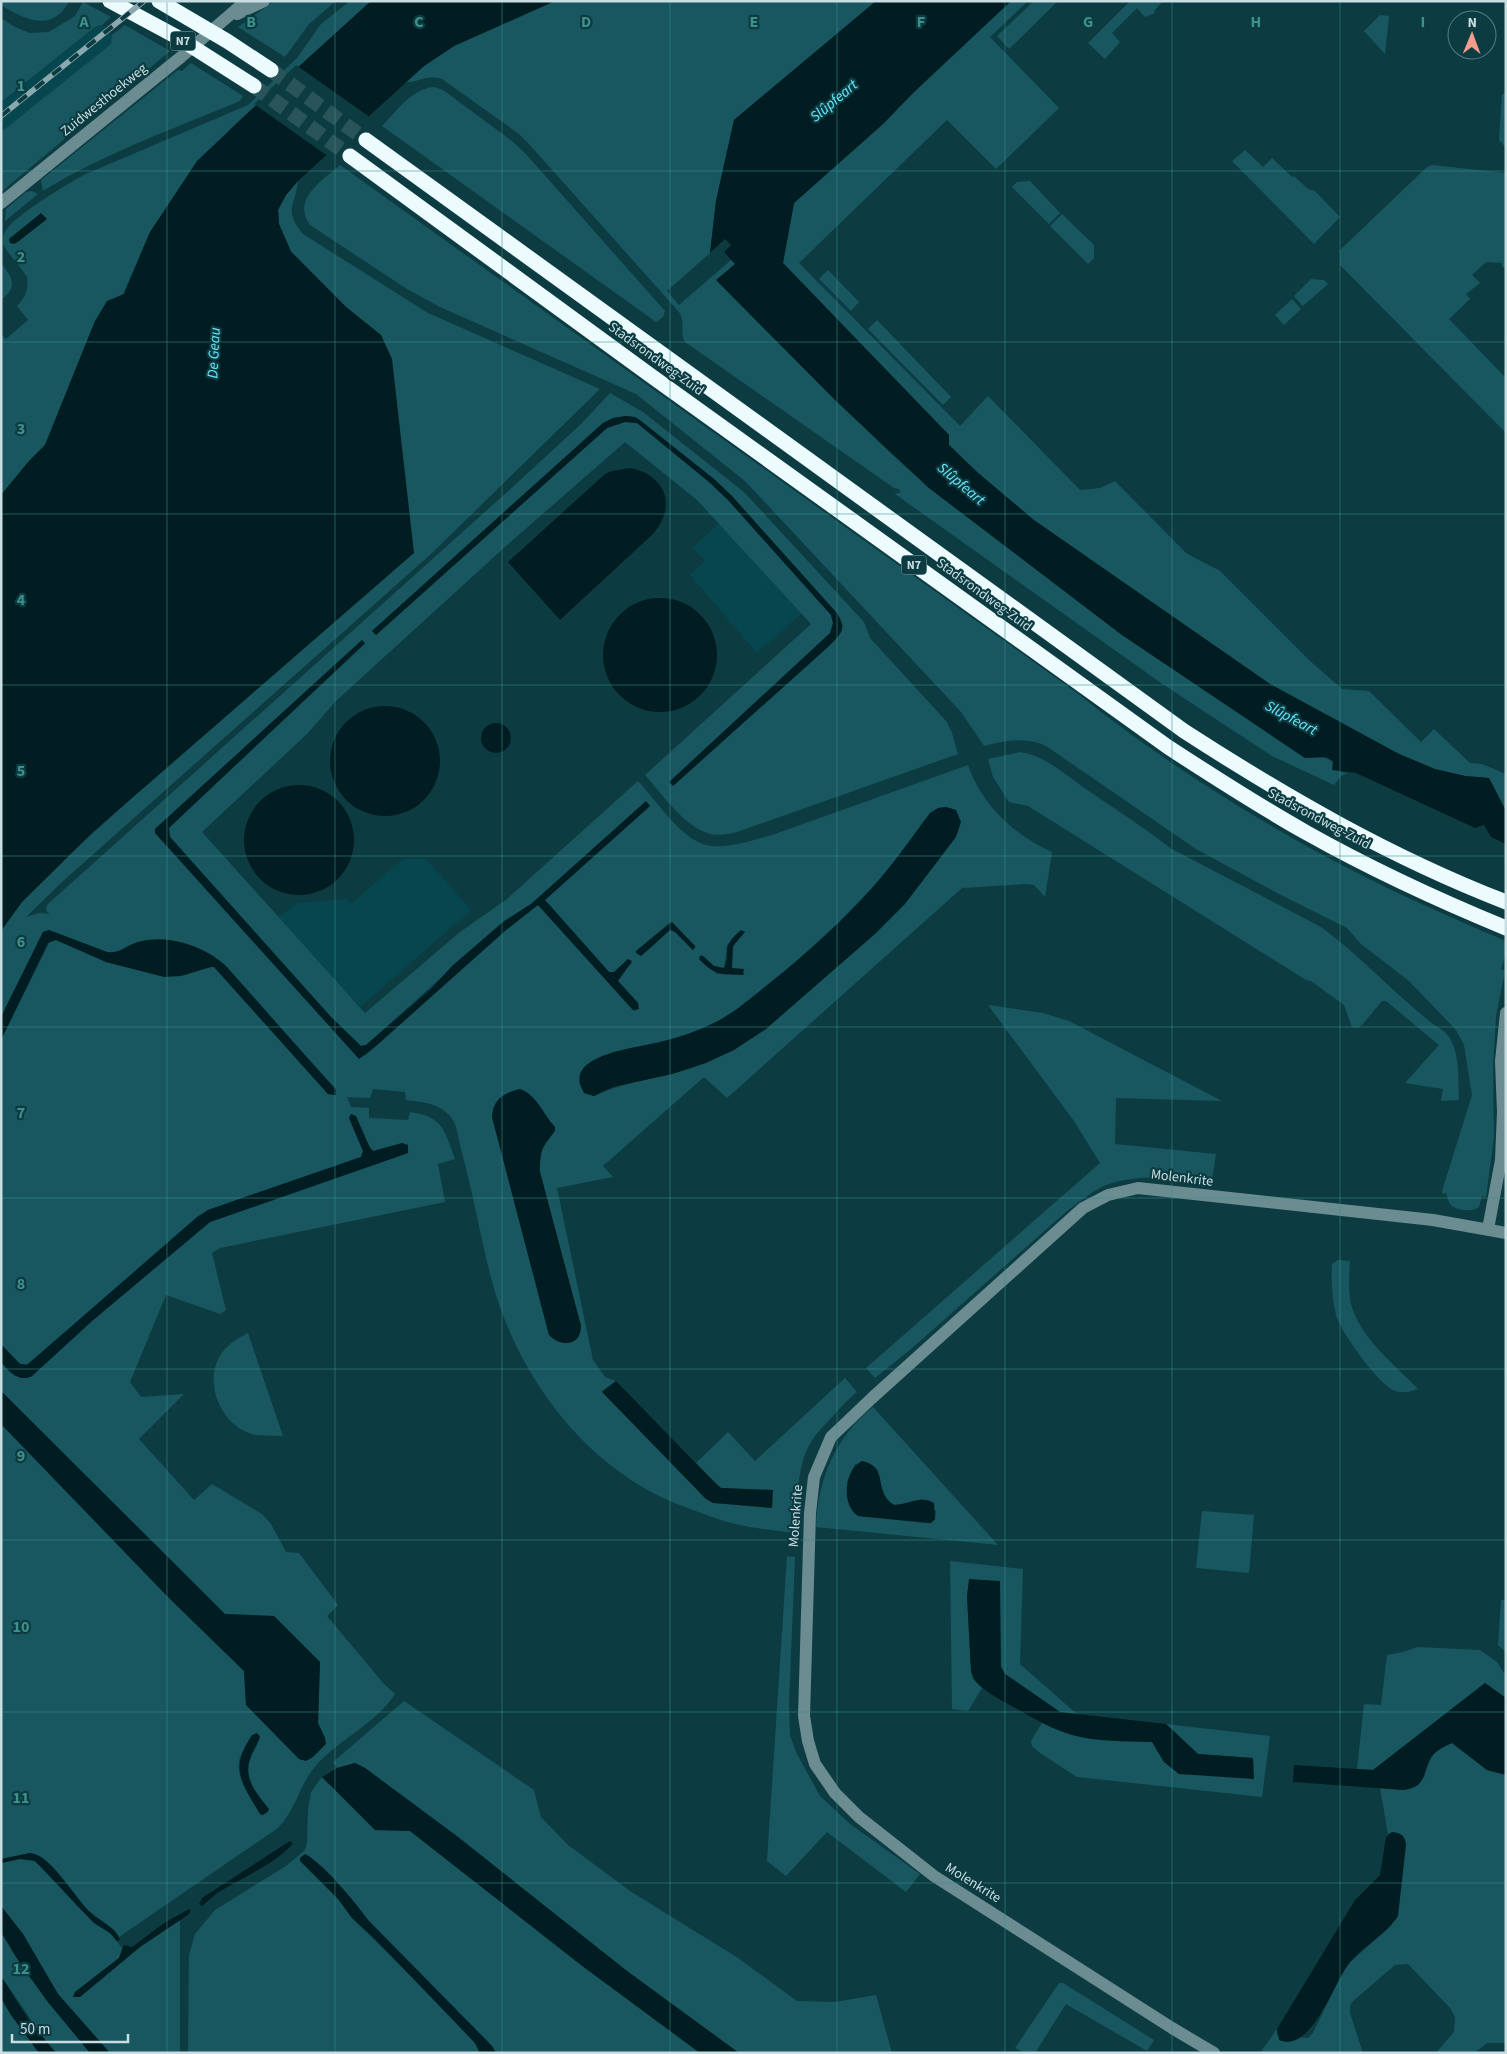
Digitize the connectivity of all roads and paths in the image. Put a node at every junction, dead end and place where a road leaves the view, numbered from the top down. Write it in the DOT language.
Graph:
graph roads {
  1 [pos="110,1"];
  2 [pos="159,1"];
  3 [pos="246,1"];
  4 [pos="264,1"];
  5 [pos="226,20"];
  6 [pos="271,70"];
  7 [pos="254,86"];
  8 [pos="366,140"];
  9 [pos="350,156"];
  10 [pos="1,203"];
  11 [pos="1506,902"];
  12 [pos="1506,928"];
  13 [pos="1506,1014"];
  14 [pos="1488,1229"];
  15 [pos="1506,1233"];
  16 [pos="1214,2053"];
  1 -- 7 [label="highway, N7"];
  2 -- 6 [label="highway, N7"];
  3 -- 5 [label="street, Zuidwesthoekweg"];
  4 -- 5 [label="street, Zuidwesthoekweg"];
  5 -- 10 [label="street, Zuidwesthoekweg"];
  8 -- 11 [label="highway, Stadsrondweg-Zuid / N7"];
  9 -- 12 [label="highway, Stadsrondweg-Zuid / N7"];
  13 -- 14 [label="street"];
  14 -- 15 [label="street, Molenkrite"];
  14 -- 16 [label="street, Molenkrite"];
}
